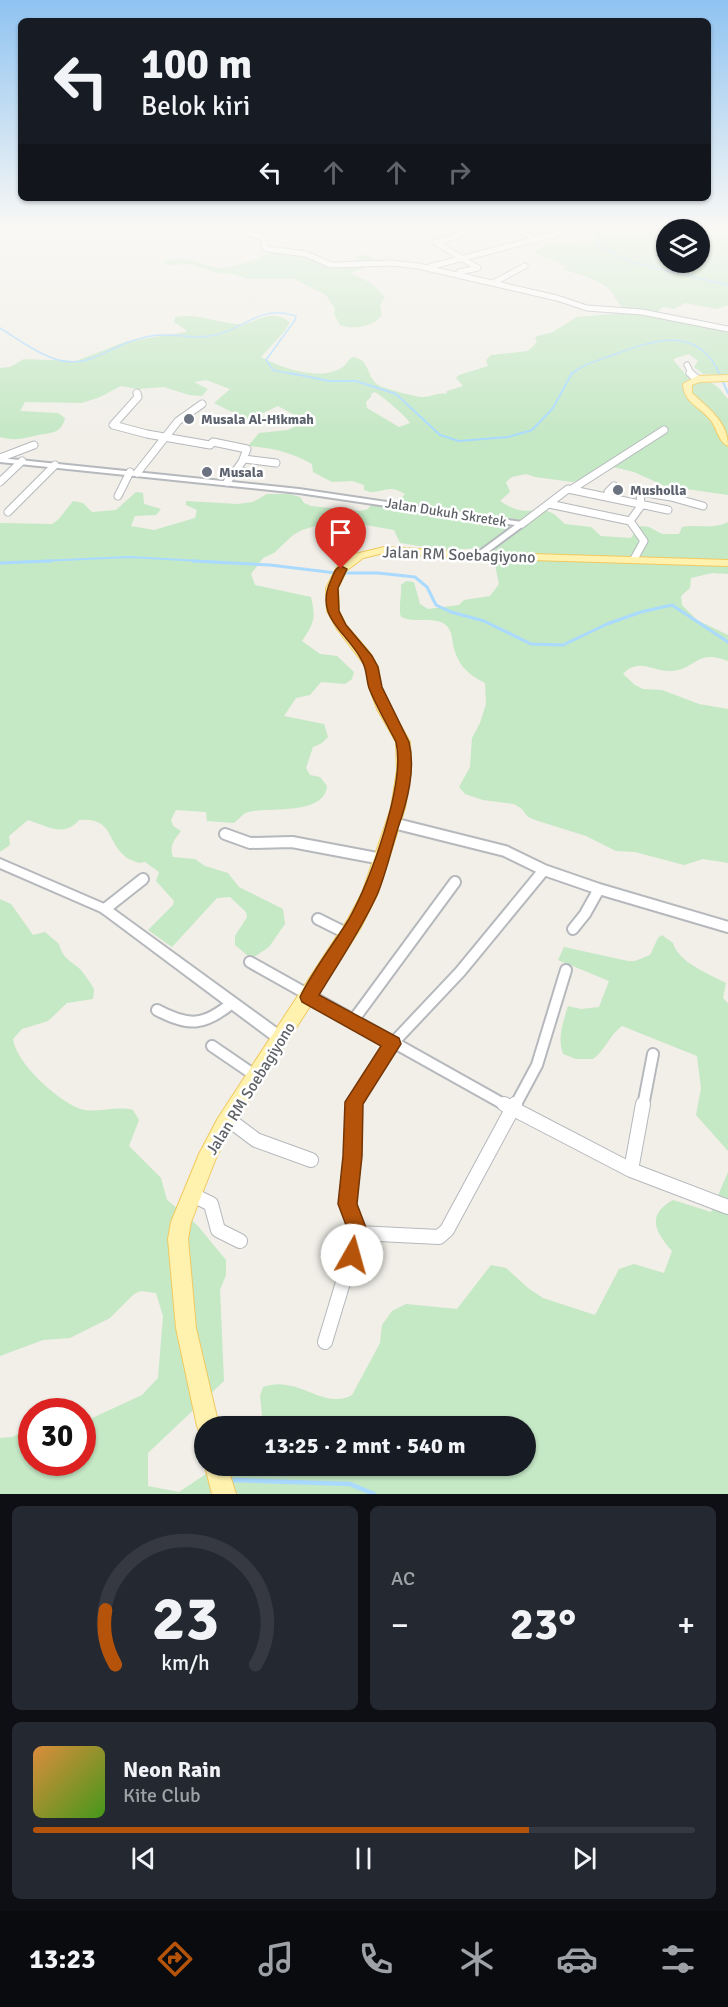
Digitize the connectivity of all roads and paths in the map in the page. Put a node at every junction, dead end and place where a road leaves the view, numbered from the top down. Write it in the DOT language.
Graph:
graph roads {
  1 [pos="552,297"];
  2 [pos="728,329"];
  3 [pos="687,364"];
  4 [pos="728,378"];
  5 [pos="697,379"];
  6 [pos="137,393"];
  7 [pos="202,404"];
  8 [pos="664,430"];
  9 [pos="165,437"];
  10 [pos="728,443"];
  11 [pos="34,445"];
  12 [pos="0,459"];
  13 [pos="244,459"];
  14 [pos="22,461"];
  15 [pos="276,463"];
  16 [pos="55,465"];
  17 [pos="236,471"];
  18 [pos="134,472"];
  19 [pos="253,473"];
  20 [pos="0,482"];
  21 [pos="227,482"];
  22 [pos="614,486"];
  23 [pos="573,489"];
  24 [pos="118,496"];
  25 [pos="610,498"];
  26 [pos="549,504"];
  27 [pos="641,506"];
  28 [pos="703,506"];
  29 [pos="668,510"];
  30 [pos="8,512"];
  31 [pos="630,521"];
  32 [pos="522,524"];
  33 [pos="480,555"];
  34 [pos="634,560"];
  35 [pos="728,563"];
  36 [pos="393,823"];
  37 [pos="225,834"];
  38 [pos="382,859"];
  39 [pos="0,863"];
  40 [pos="544,870"];
  41 [pos="143,879"];
  42 [pos="455,882"];
  43 [pos="599,889"];
  44 [pos="105,909"];
  45 [pos="318,920"];
  46 [pos="728,927"];
  47 [pos="573,929"];
  48 [pos="348,934"];
  49 [pos="250,962"];
  50 [pos="566,970"];
  51 [pos="308,997"];
  52 [pos="232,1003"];
  53 [pos="157,1010"];
  54 [pos="352,1022"];
  55 [pos="280,1038"];
  56 [pos="393,1044"];
  57 [pos="212,1046"];
  58 [pos="653,1054"];
  59 [pos="256,1076"];
  60 [pos="513,1109"];
  61 [pos="228,1119"];
  62 [pos="311,1160"];
  63 [pos="631,1170"];
  64 [pos="191,1194"];
  65 [pos="728,1207"];
  66 [pos="358,1233"];
  67 [pos="240,1241"];
  68 [pos="325,1342"];
  69 [pos="206,1416"];
  70 [pos="219,1476"];
  71 [pos="224,1494"];
  1 -- 2 [label="street"];
  3 -- 5 [label="street"];
  4 -- 5 [label="main road"];
  5 -- 10 [label="main road"];
  6 -- 9 [label="street"];
  7 -- 9 [label="street"];
  8 -- 23 [label="street"];
  9 -- 13 [label="street"];
  9 -- 18 [label="street"];
  11 -- 12 [label="street"];
  12 -- 14 [label="street, Jalan Dukuh Skretek"];
  13 -- 15 [label="street"];
  13 -- 17 [label="street"];
  14 -- 16 [label="street, Jalan Dukuh Skretek"];
  14 -- 20 [label="street"];
  16 -- 18 [label="street, Jalan Dukuh Skretek"];
  16 -- 30 [label="street"];
  17 -- 19 [label="street"];
  17 -- 21 [label="street"];
  18 -- 21 [label="street, Jalan Dukuh Skretek"];
  18 -- 24 [label="street"];
  21 -- 32 [label="street, Jalan Dukuh Skretek"];
  22 -- 25 [label="street"];
  23 -- 25 [label="street"];
  23 -- 26 [label="street"];
  25 -- 27 [label="street"];
  26 -- 31 [label="street"];
  26 -- 32 [label="street"];
  27 -- 28 [label="street"];
  27 -- 29 [label="street"];
  27 -- 31 [label="street"];
  31 -- 34 [label="street"];
  32 -- 33 [label="street"];
  33 -- 34 [label="main road, Jalan RM Soebagiyono"];
  33 -- 36 [label="main road, Jalan RM Soebagiyono"];
  34 -- 35 [label="main road, Jalan RM Soebagiyono"];
  36 -- 38 [label="main road, Jalan RM Soebagiyono"];
  36 -- 40 [label="street"];
  37 -- 38 [label="street"];
  38 -- 48 [label="main road, Jalan RM Soebagiyono"];
  39 -- 44 [label="street"];
  40 -- 43 [label="street"];
  40 -- 56 [label="street"];
  41 -- 44 [label="street"];
  42 -- 54 [label="street"];
  43 -- 46 [label="street"];
  43 -- 47 [label="street"];
  44 -- 52 [label="street"];
  45 -- 48 [label="street"];
  48 -- 51 [label="main road, Jalan RM Soebagiyono"];
  49 -- 51 [label="street"];
  50 -- 60 [label="street"];
  51 -- 54 [label="street"];
  51 -- 55 [label="main road, Jalan RM Soebagiyono"];
  52 -- 53 [label="street"];
  52 -- 55 [label="street"];
  54 -- 56 [label="street"];
  55 -- 59 [label="main road, Jalan RM Soebagiyono"];
  56 -- 60 [label="street"];
  56 -- 66 [label="street"];
  57 -- 59 [label="street"];
  58 -- 63 [label="street"];
  59 -- 61 [label="main road, Jalan RM Soebagiyono"];
  60 -- 63 [label="street"];
  60 -- 66 [label="street"];
  61 -- 62 [label="street"];
  61 -- 64 [label="main road, Jalan RM Soebagiyono"];
  63 -- 65 [label="street"];
  64 -- 67 [label="street"];
  64 -- 69 [label="main road, Jalan RM Soebagiyono"];
  66 -- 68 [label="street"];
  70 -- 71 [label="main road"];
}
